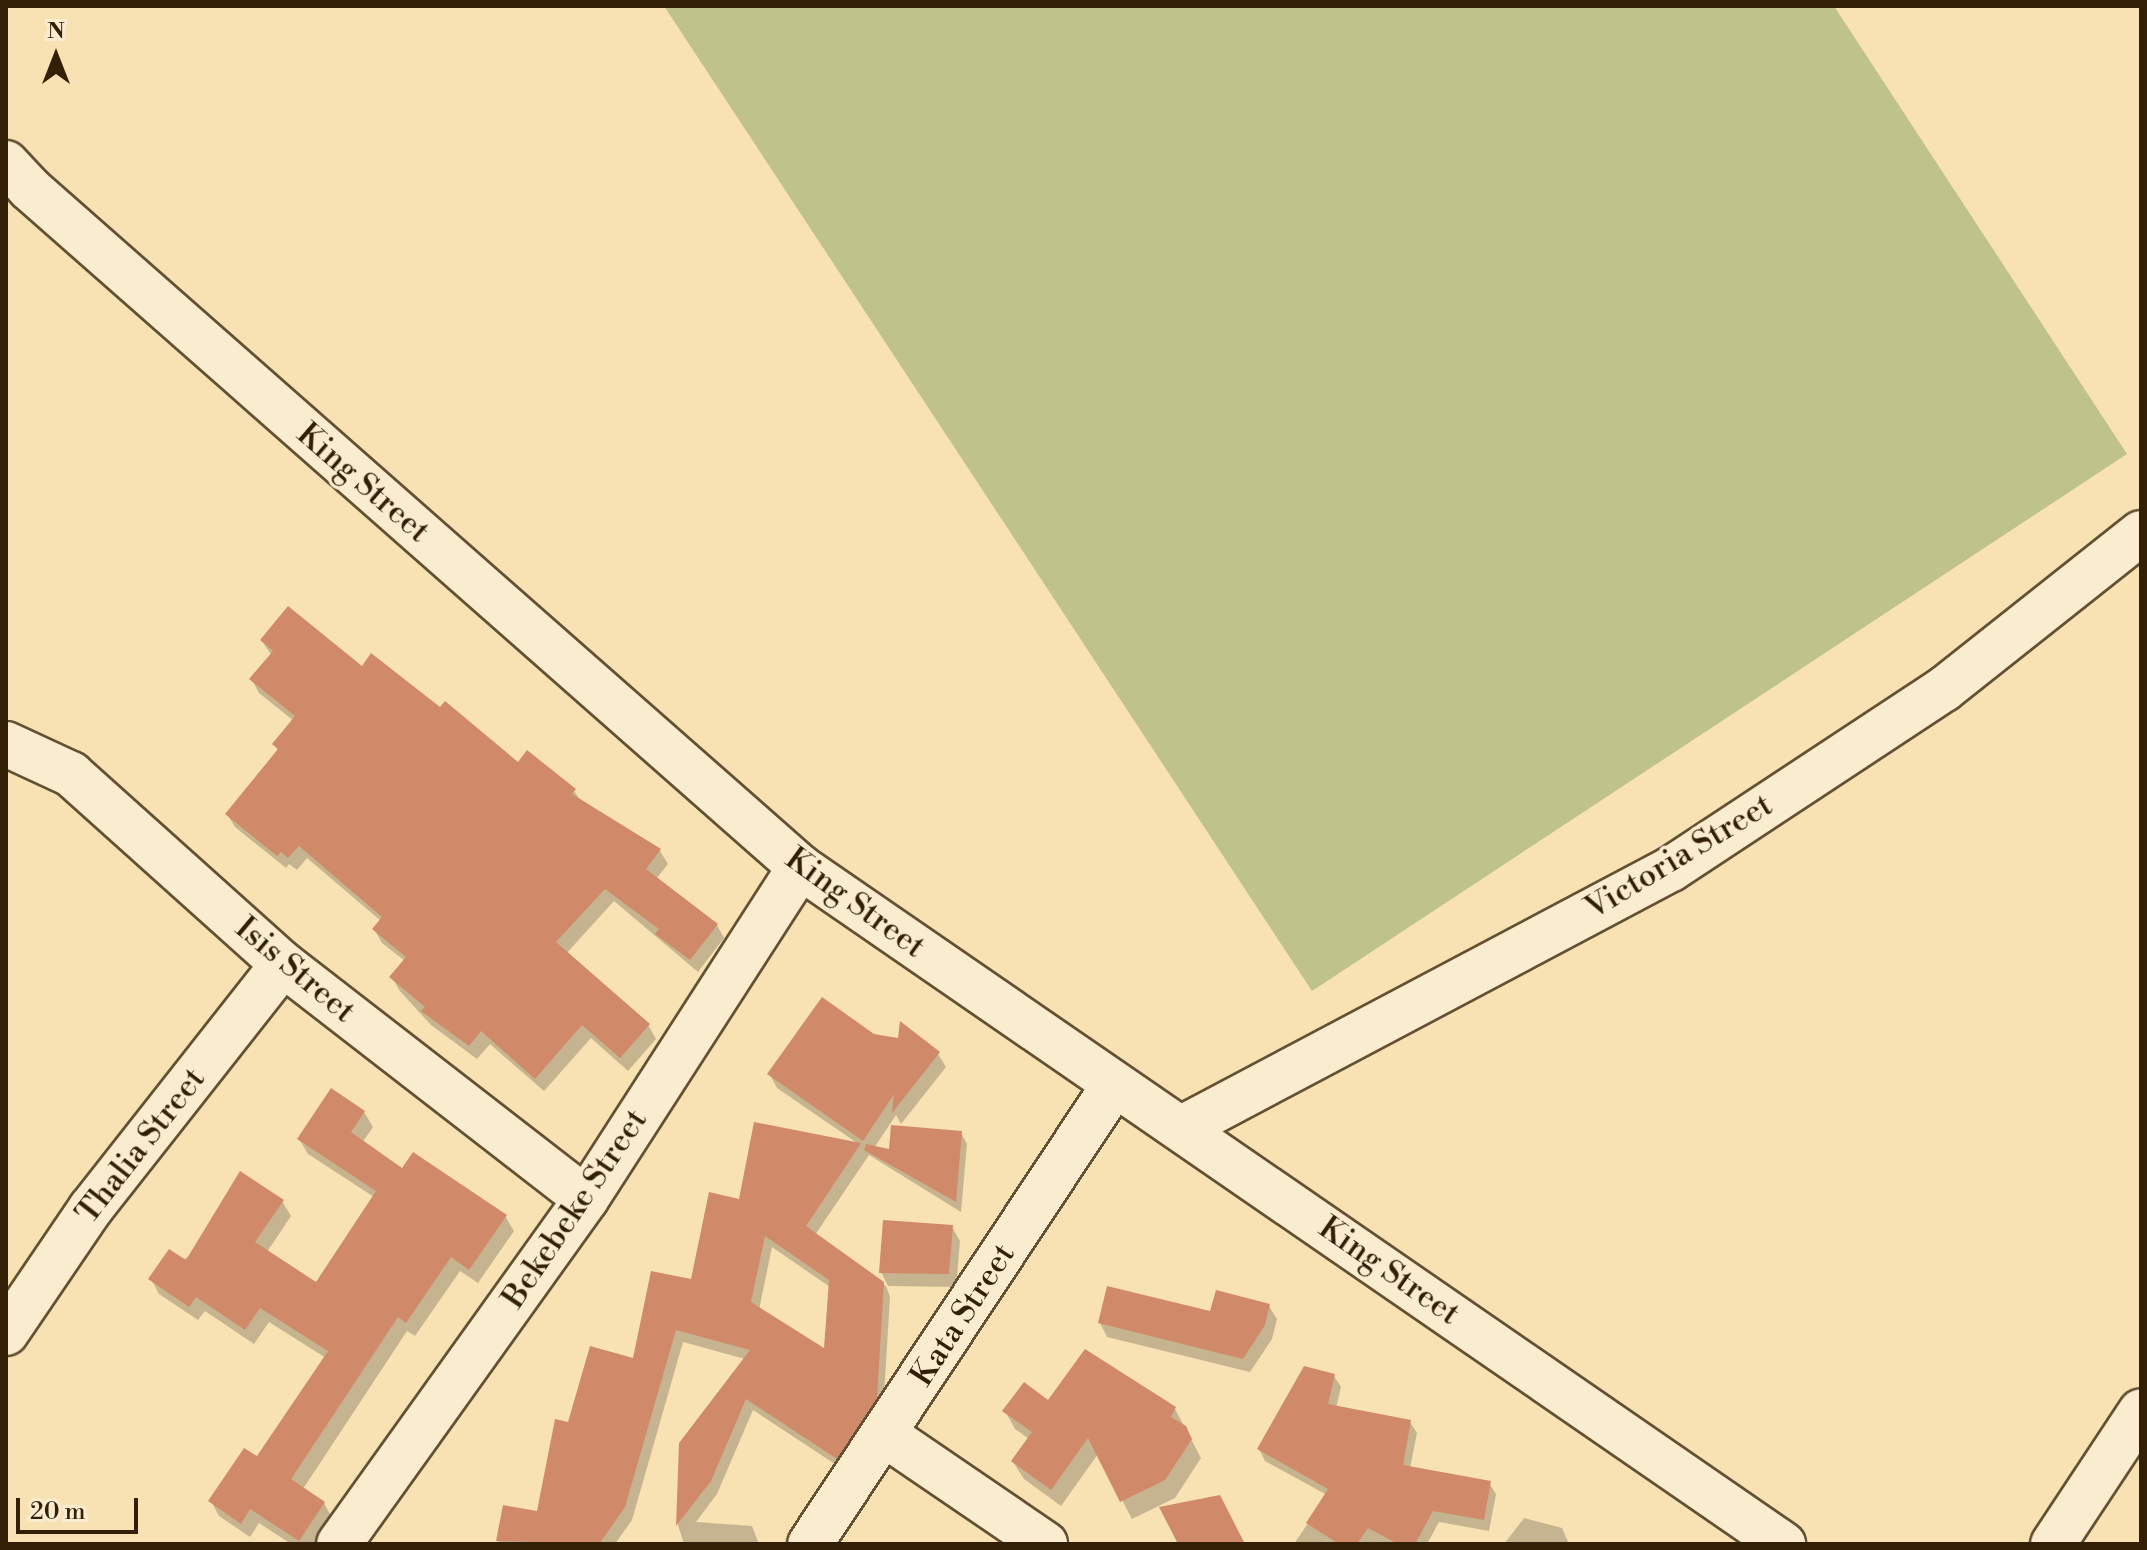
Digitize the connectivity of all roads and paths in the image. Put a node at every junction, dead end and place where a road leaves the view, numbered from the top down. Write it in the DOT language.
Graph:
graph roads {
  1 [pos="14,188"];
  2 [pos="2141,533"];
  3 [pos="6,743"];
  4 [pos="800,867"];
  5 [pos="283,964"];
  6 [pos="1114,1085"];
  7 [pos="1182,1128"];
  8 [pos="586,1199"];
  9 [pos="6,1333"];
  10 [pos="2141,1411"];
  11 [pos="884,1434"];
  12 [pos="339,1544"];
  13 [pos="810,1544"];
  14 [pos="1045,1544"];
  15 [pos="1783,1544"];
  16 [pos="2053,1544"];
  1 -- 4 [label="street, King Street"];
  2 -- 7 [label="street, Victoria Street"];
  3 -- 5 [label="street, Isis Street"];
  4 -- 6 [label="street, King Street"];
  4 -- 8 [label="street, Bekebeke Street"];
  5 -- 8 [label="street, Isis Street"];
  5 -- 9 [label="street, Thalia Street"];
  6 -- 7 [label="street, King Street"];
  6 -- 11 [label="street, Kata Street"];
  7 -- 15 [label="street, King Street"];
  8 -- 12 [label="street, Bekebeke Street"];
  10 -- 16 [label="street"];
  11 -- 13 [label="street, Kata Street"];
  11 -- 14 [label="street"];
}
